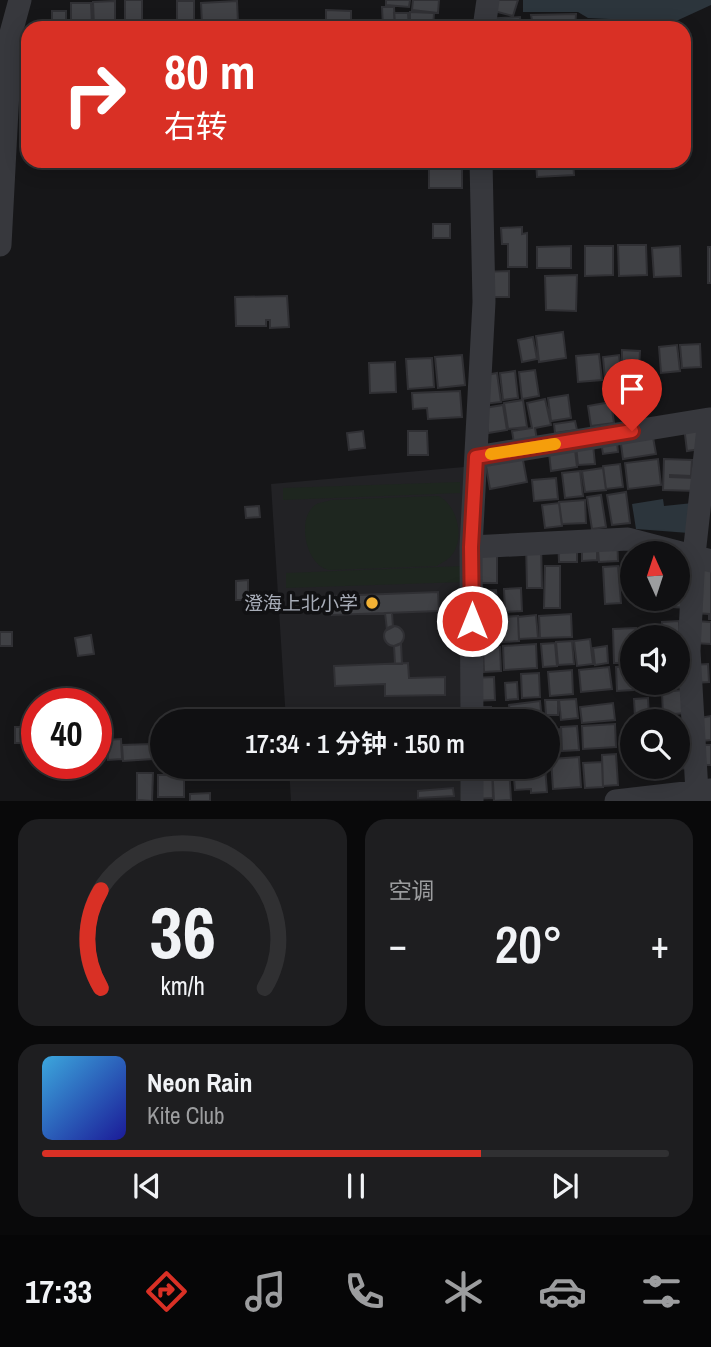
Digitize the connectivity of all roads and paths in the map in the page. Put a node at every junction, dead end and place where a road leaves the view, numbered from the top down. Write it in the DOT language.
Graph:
graph roads {
  1 [pos="488,0"];
  2 [pos="17,3"];
  3 [pos="485,21"];
  4 [pos="481,168"];
  5 [pos="0,245"];
  6 [pos="710,419"];
  7 [pos="476,457"];
  8 [pos="471,547"];
  9 [pos="702,558"];
  10 [pos="472,709"];
  11 [pos="472,779"];
  12 [pos="704,791"];
  13 [pos="472,801"];
  14 [pos="616,801"];
  1 -- 3 [label="street"];
  2 -- 5 [label="street"];
  4 -- 7 [label="street"];
  6 -- 7 [label="street"];
  6 -- 9 [label="street"];
  7 -- 8 [label="street"];
  8 -- 9 [label="street"];
  8 -- 10 [label="street"];
  9 -- 12 [label="street"];
  11 -- 13 [label="street"];
  12 -- 14 [label="street"];
}
